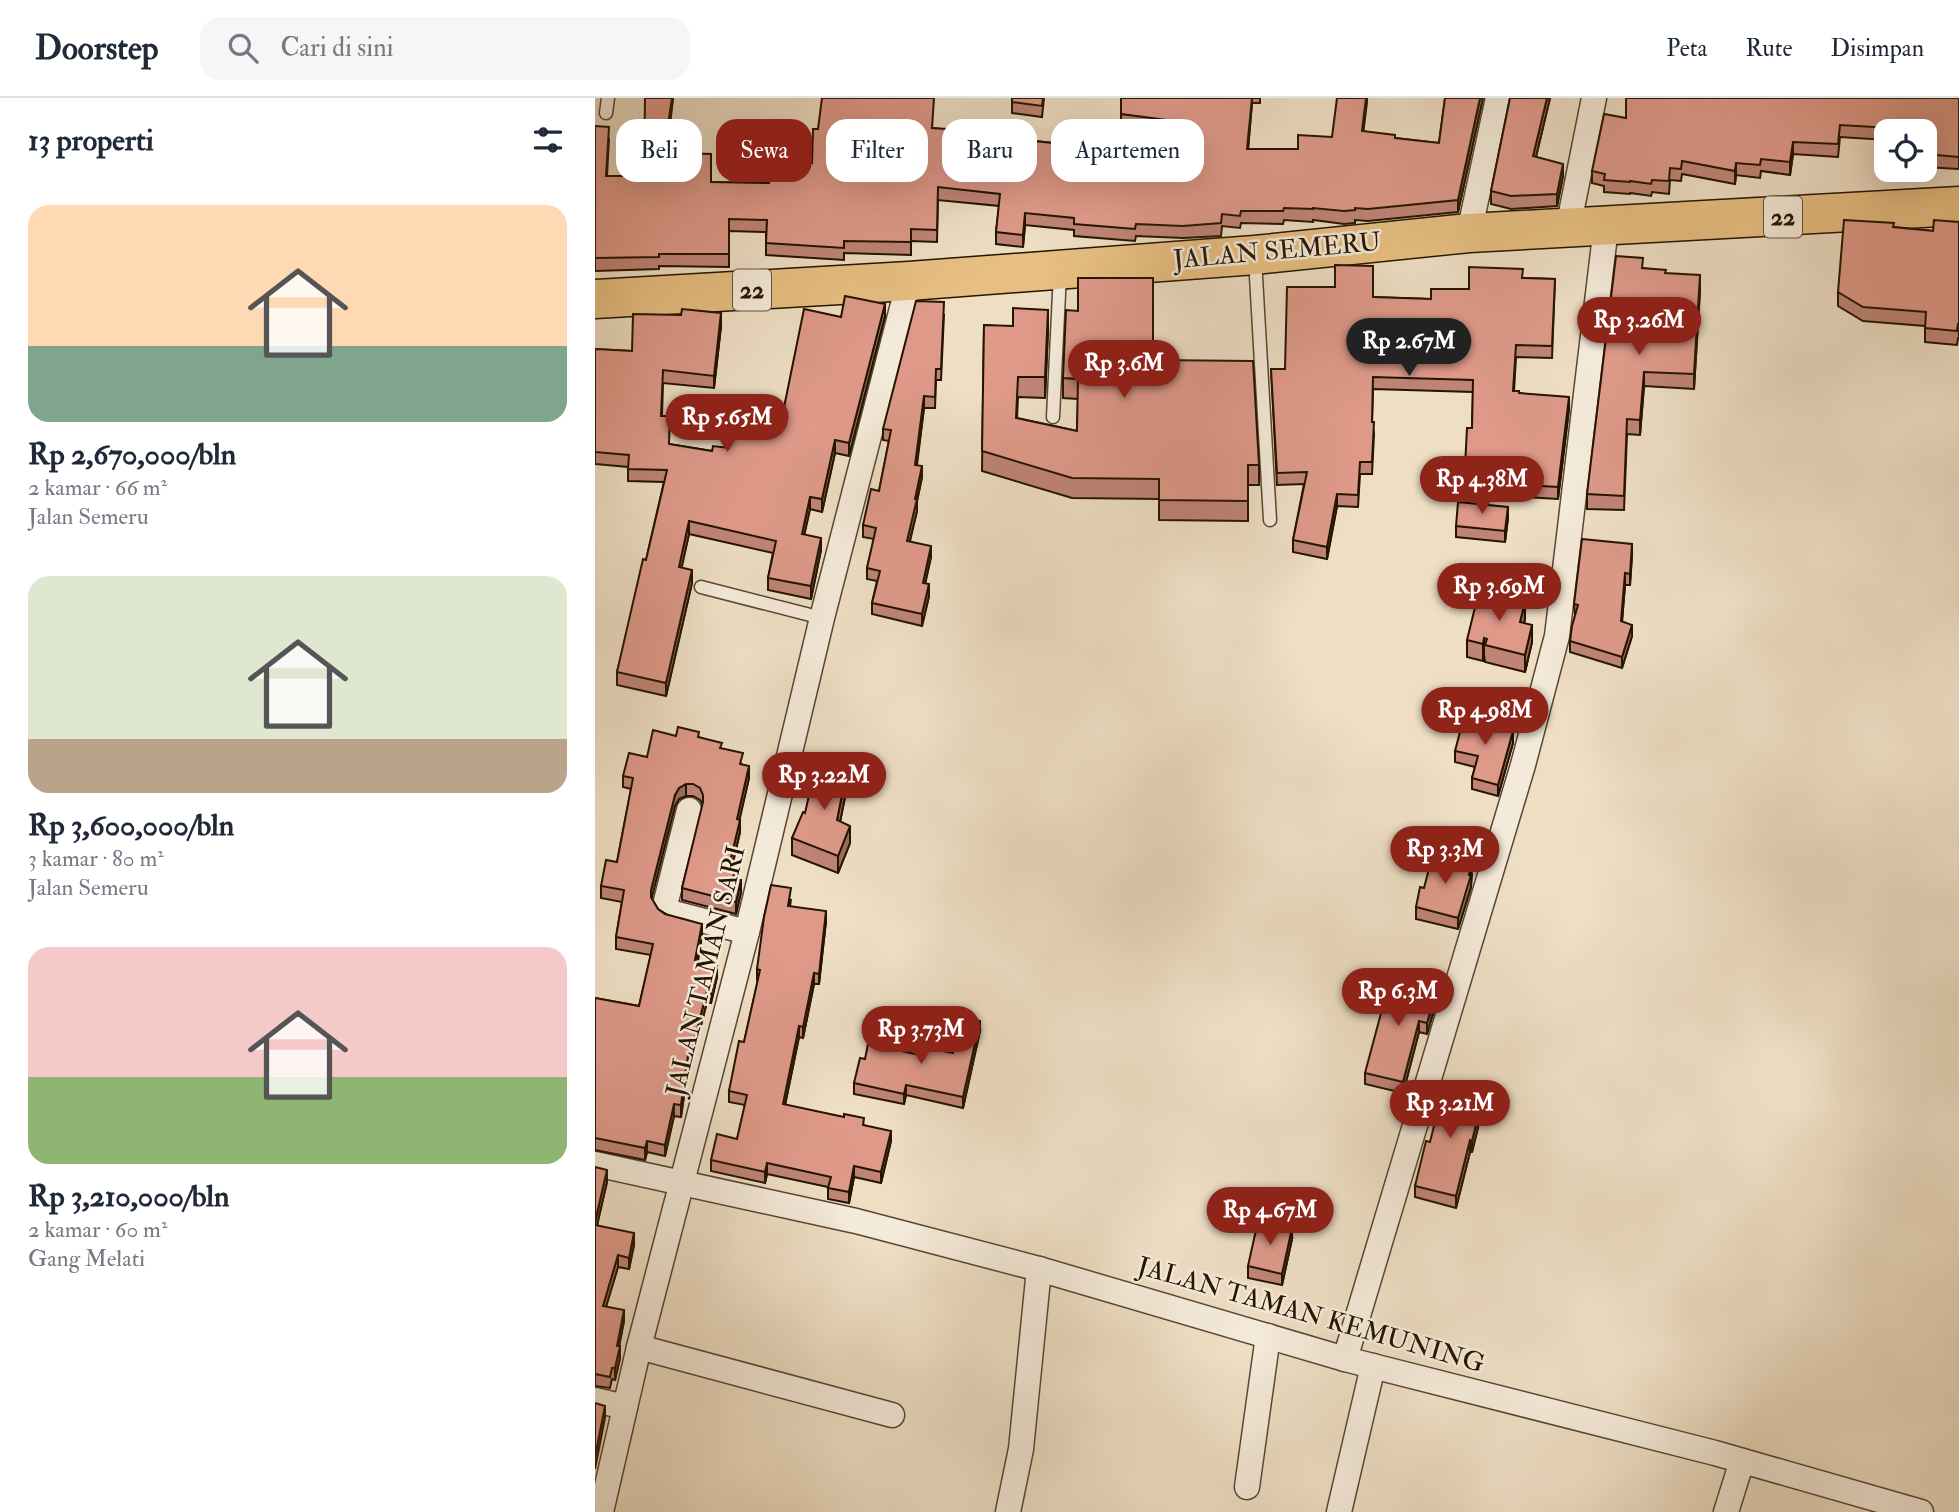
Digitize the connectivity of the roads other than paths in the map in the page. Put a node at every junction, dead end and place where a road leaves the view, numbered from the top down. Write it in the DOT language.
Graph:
graph roads {
  1 [pos="608,98"];
  2 [pos="1498,98"];
  3 [pos="1594,98"];
  4 [pos="606,113"];
  5 [pos="1959,206"];
  6 [pos="1606,227"];
  7 [pos="1567,228"];
  8 [pos="1469,233"];
  9 [pos="1255,255"];
  10 [pos="1060,269"];
  11 [pos="909,281"];
  12 [pos="595,299"];
  13 [pos="1053,417"];
  14 [pos="1270,520"];
  15 [pos="701,587"];
  16 [pos="822,618"];
  17 [pos="689,810"];
  18 [pos="747,932"];
  19 [pos="595,1164"];
  20 [pos="683,1182"];
  21 [pos="1039,1269"];
  22 [pos="1268,1336"];
  23 [pos="639,1347"];
  24 [pos="1345,1359"];
  25 [pos="1373,1366"];
  26 [pos="595,1400"];
  27 [pos="625,1407"];
  28 [pos="892,1415"];
  29 [pos="1742,1461"];
  30 [pos="1247,1487"];
  31 [pos="1870,1505"];
  32 [pos="601,1512"];
  33 [pos="1008,1512"];
  34 [pos="1339,1512"];
  35 [pos="1726,1512"];
  36 [pos="1921,1512"];
  1 -- 4 [label="lane"];
  2 -- 8 [label="street"];
  3 -- 7 [label="street"];
  5 -- 6 [label="highway, JALAN SEMERU / 22"];
  6 -- 7 [label="highway, JALAN SEMERU / 22"];
  6 -- 24 [label="street"];
  7 -- 8 [label="highway, JALAN SEMERU / 22"];
  8 -- 9 [label="highway, JALAN SEMERU / 22"];
  9 -- 10 [label="highway, JALAN SEMERU / 22"];
  9 -- 14 [label="lane"];
  10 -- 11 [label="highway, JALAN SEMERU / 22"];
  10 -- 13 [label="lane"];
  11 -- 12 [label="highway, JALAN SEMERU / 22"];
  11 -- 16 [label="street, JALAN TAMAN SARI"];
  15 -- 16 [label="lane"];
  16 -- 18 [label="street, JALAN TAMAN SARI"];
  17 -- 18 [label="street"];
  18 -- 20 [label="street, JALAN TAMAN SARI"];
  19 -- 20 [label="street, JALAN TAMAN KEMUNING"];
  20 -- 21 [label="street, JALAN TAMAN KEMUNING"];
  20 -- 23 [label="street, JALAN TAMAN SARI"];
  21 -- 22 [label="street, JALAN TAMAN KEMUNING"];
  21 -- 33 [label="street"];
  22 -- 24 [label="street, JALAN TAMAN KEMUNING"];
  22 -- 30 [label="street"];
  23 -- 27 [label="street, JALAN TAMAN SARI"];
  23 -- 28 [label="street"];
  24 -- 25 [label="street, JALAN TAMAN KEMUNING"];
  25 -- 29 [label="street, JALAN TAMAN KEMUNING"];
  25 -- 34 [label="street"];
  26 -- 27 [label="street"];
  27 -- 32 [label="street, JALAN TAMAN SARI"];
  29 -- 31 [label="street, JALAN TAMAN KEMUNING"];
  29 -- 35 [label="street"];
  31 -- 36 [label="street, JALAN TAMAN KEMUNING"];
}
